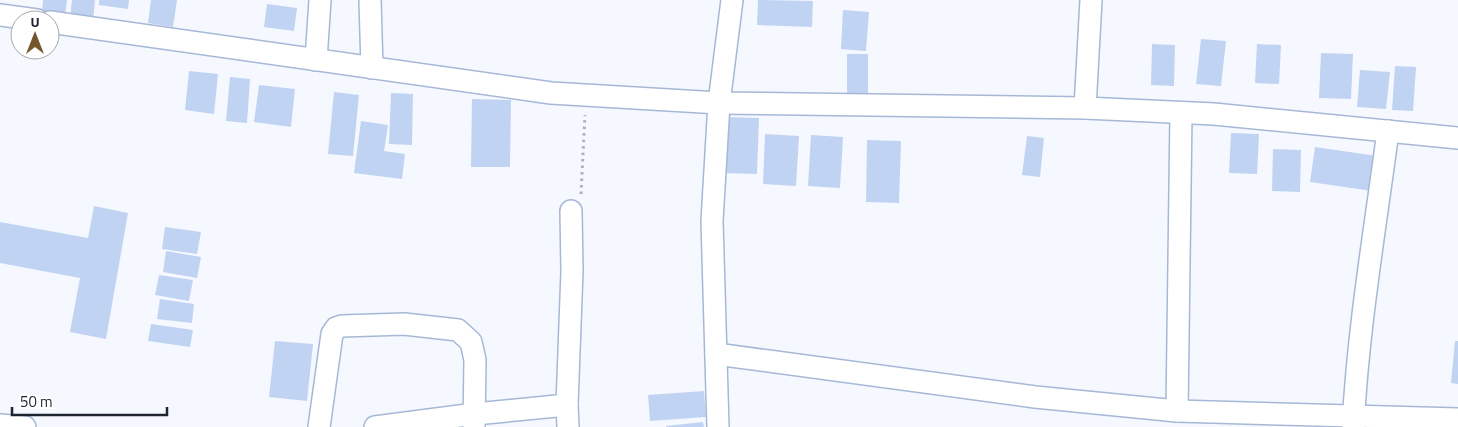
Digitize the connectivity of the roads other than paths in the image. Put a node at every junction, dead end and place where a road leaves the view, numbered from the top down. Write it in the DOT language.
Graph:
graph roads {
  1 [pos="320,0"];
  2 [pos="370,0"];
  3 [pos="732,0"];
  4 [pos="1090,0"];
  5 [pos="60,23"];
  6 [pos="316,60"];
  7 [pos="372,68"];
  8 [pos="719,103"];
  9 [pos="1085,108"];
  10 [pos="1181,113"];
  11 [pos="1388,131"];
  12 [pos="1458,138"];
  13 [pos="574,205"];
  14 [pos="716,354"];
  15 [pos="567,405"];
  16 [pos="1177,410"];
  17 [pos="1458,419"];
  18 [pos="475,421"];
  19 [pos="1354,421"];
  20 [pos="0,424"];
  21 [pos="25,427"];
  22 [pos="319,427"];
  23 [pos="375,427"];
  24 [pos="568,427"];
  25 [pos="718,427"];
  1 -- 6 [label="street"];
  2 -- 7 [label="street"];
  3 -- 8 [label="street"];
  4 -- 9 [label="street"];
  5 -- 6 [label="street"];
  6 -- 7 [label="street"];
  7 -- 8 [label="street"];
  8 -- 9 [label="street"];
  8 -- 14 [label="street"];
  9 -- 10 [label="street"];
  10 -- 11 [label="street"];
  10 -- 16 [label="street"];
  11 -- 12 [label="street"];
  11 -- 19 [label="street"];
  13 -- 15 [label="street"];
  14 -- 16 [label="street"];
  14 -- 25 [label="street"];
  15 -- 18 [label="street"];
  15 -- 24 [label="street"];
  16 -- 19 [label="street"];
  17 -- 19 [label="street"];
  18 -- 22 [label="street"];
  18 -- 23 [label="street"];
  20 -- 21 [label="street"];
}
